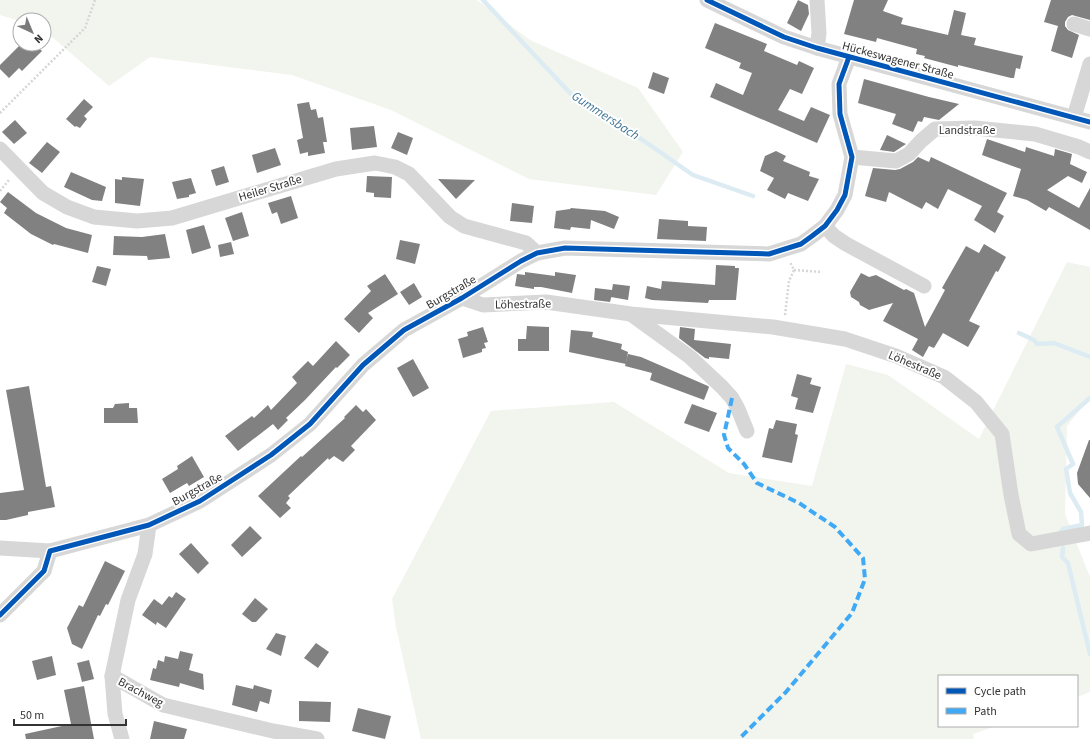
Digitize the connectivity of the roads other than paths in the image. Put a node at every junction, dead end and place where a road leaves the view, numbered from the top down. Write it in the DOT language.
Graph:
graph roads {
  1 [pos="706,0"];
  2 [pos="817,0"];
  3 [pos="1074,24"];
  4 [pos="1090,29"];
  5 [pos="818,48"];
  6 [pos="849,57"];
  7 [pos="1090,64"];
  8 [pos="1074,118"];
  9 [pos="1090,122"];
  10 [pos="0,149"];
  11 [pos="1090,152"];
  12 [pos="852,157"];
  13 [pos="825,226"];
  14 [pos="537,253"];
  15 [pos="924,286"];
  16 [pos="462,298"];
  17 [pos="631,314"];
  18 [pos="747,431"];
  19 [pos="149,525"];
  20 [pos="1090,532"];
  21 [pos="0,548"];
  22 [pos="50,551"];
  23 [pos="0,615"];
  24 [pos="112,676"];
  25 [pos="122,739"];
  26 [pos="317,739"];
  1 -- 5 [label="street, Hückeswagener Straße"];
  2 -- 5 [label="street"];
  3 -- 4 [label="street"];
  5 -- 6 [label="street, Hückeswagener Straße"];
  6 -- 8 [label="street, Hückeswagener Straße"];
  6 -- 12 [label="street, Burgstraße"];
  7 -- 8 [label="street"];
  8 -- 9 [label="street, Hückeswagener Straße"];
  10 -- 14 [label="street, Heiler Straße"];
  11 -- 12 [label="street, Landstraße"];
  12 -- 13 [label="street, Burgstraße"];
  13 -- 14 [label="street, Burgstraße"];
  13 -- 15 [label="street"];
  14 -- 16 [label="street, Burgstraße"];
  16 -- 17 [label="street, Löhestraße"];
  16 -- 19 [label="street, Burgstraße"];
  17 -- 18 [label="street, Löhestraße"];
  17 -- 20 [label="street, Löhestraße"];
  19 -- 22 [label="street, Burgstraße"];
  19 -- 24 [label="street, Brachweg"];
  21 -- 22 [label="street"];
  22 -- 23 [label="street"];
  24 -- 25 [label="street"];
  24 -- 26 [label="street, Brachweg"];
}
